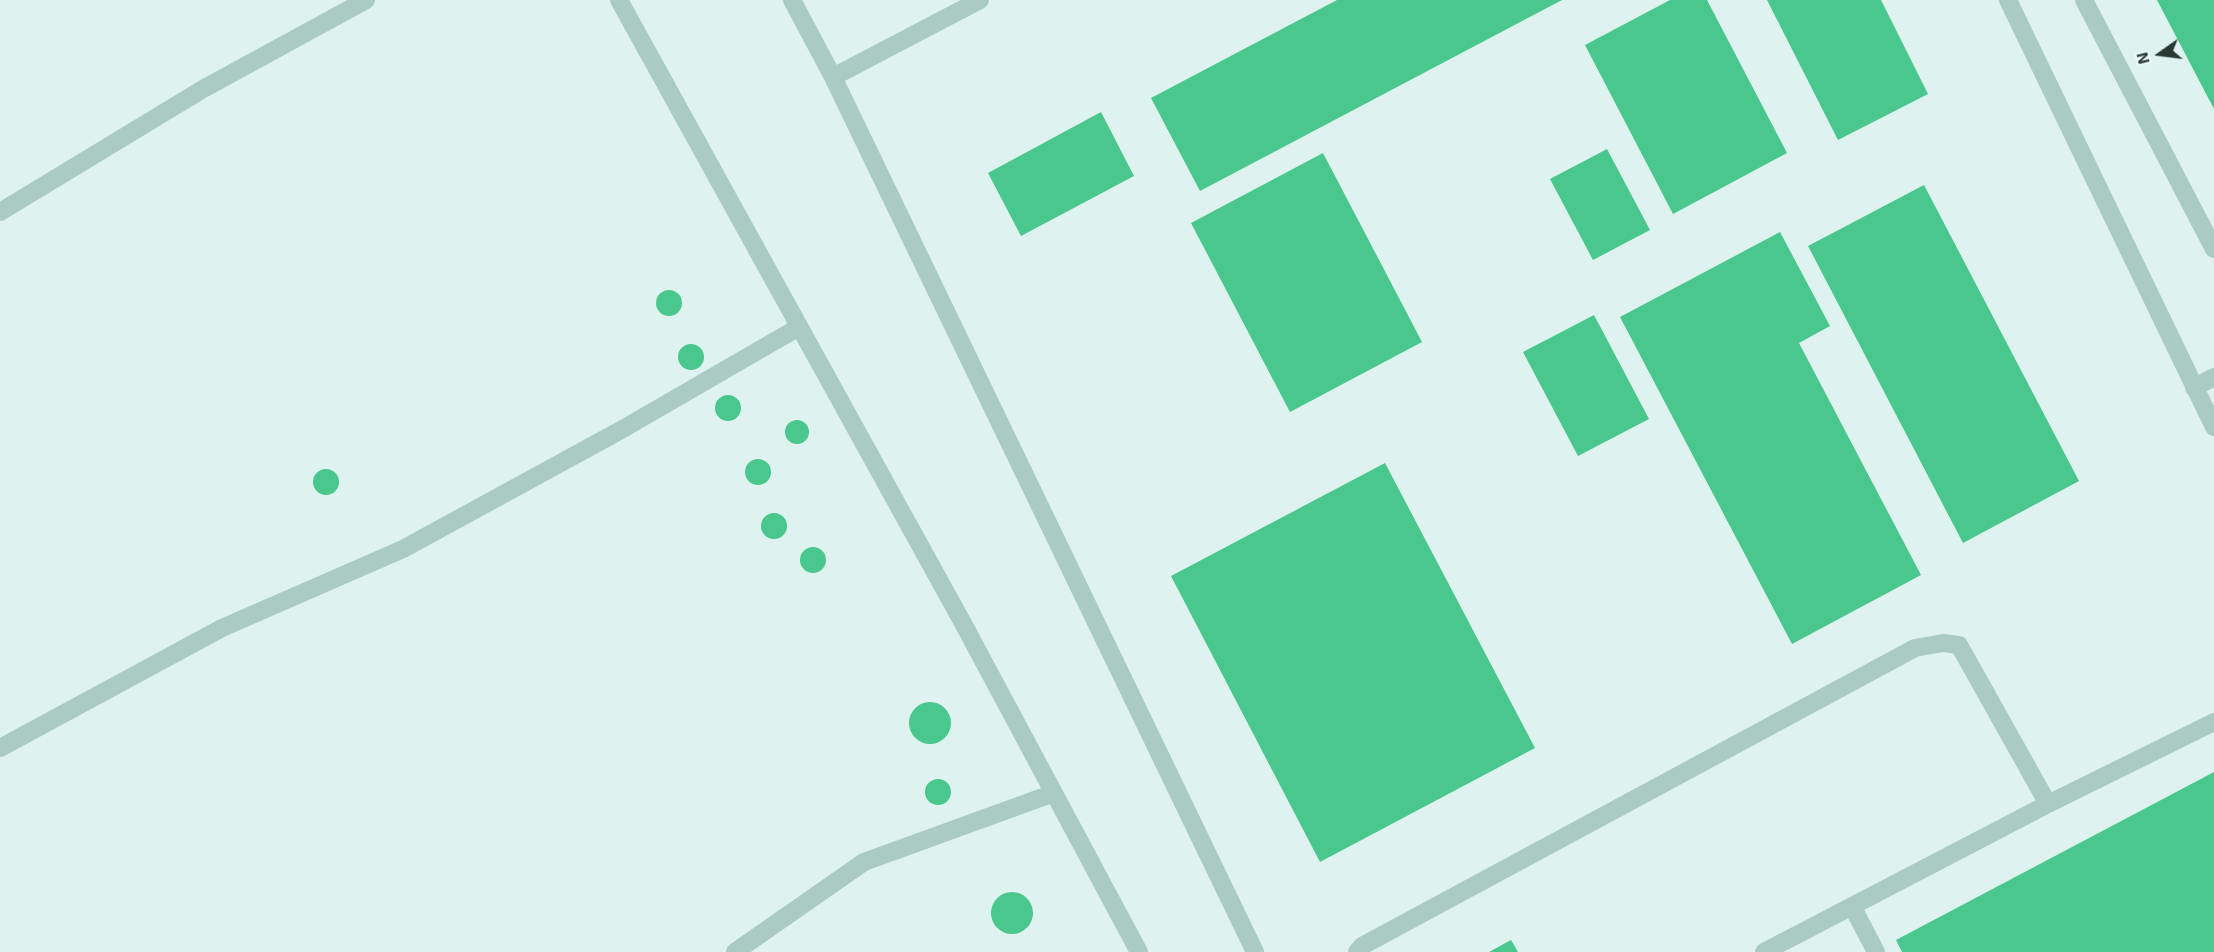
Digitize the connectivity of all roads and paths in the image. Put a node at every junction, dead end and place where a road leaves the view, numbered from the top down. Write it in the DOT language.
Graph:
graph roads {
  1 [pos="366,0"];
  2 [pos="619,0"];
  3 [pos="792,0"];
  4 [pos="980,0"];
  5 [pos="2008,0"];
  6 [pos="2084,0"];
  7 [pos="833,77"];
  8 [pos="0,212"];
  9 [pos="2214,249"];
  10 [pos="799,327"];
  11 [pos="2214,377"];
  12 [pos="2194,388"];
  13 [pos="2214,427"];
  14 [pos="2214,722"];
  15 [pos="0,748"];
  16 [pos="1053,793"];
  17 [pos="2048,804"];
  18 [pos="1852,906"];
  19 [pos="735,952"];
  20 [pos="1139,952"];
  21 [pos="1255,952"];
  22 [pos="1357,952"];
  23 [pos="1764,952"];
  24 [pos="1876,952"];
  1 -- 8 [label="street"];
  2 -- 10 [label="street"];
  3 -- 7 [label="street"];
  4 -- 7 [label="street"];
  5 -- 12 [label="street"];
  6 -- 9 [label="street"];
  7 -- 21 [label="street"];
  10 -- 15 [label="street"];
  10 -- 16 [label="street"];
  11 -- 12 [label="street"];
  12 -- 13 [label="street"];
  14 -- 17 [label="street"];
  16 -- 19 [label="street"];
  16 -- 20 [label="street"];
  17 -- 18 [label="street"];
  17 -- 22 [label="street"];
  18 -- 23 [label="street"];
  18 -- 24 [label="street"];
}
